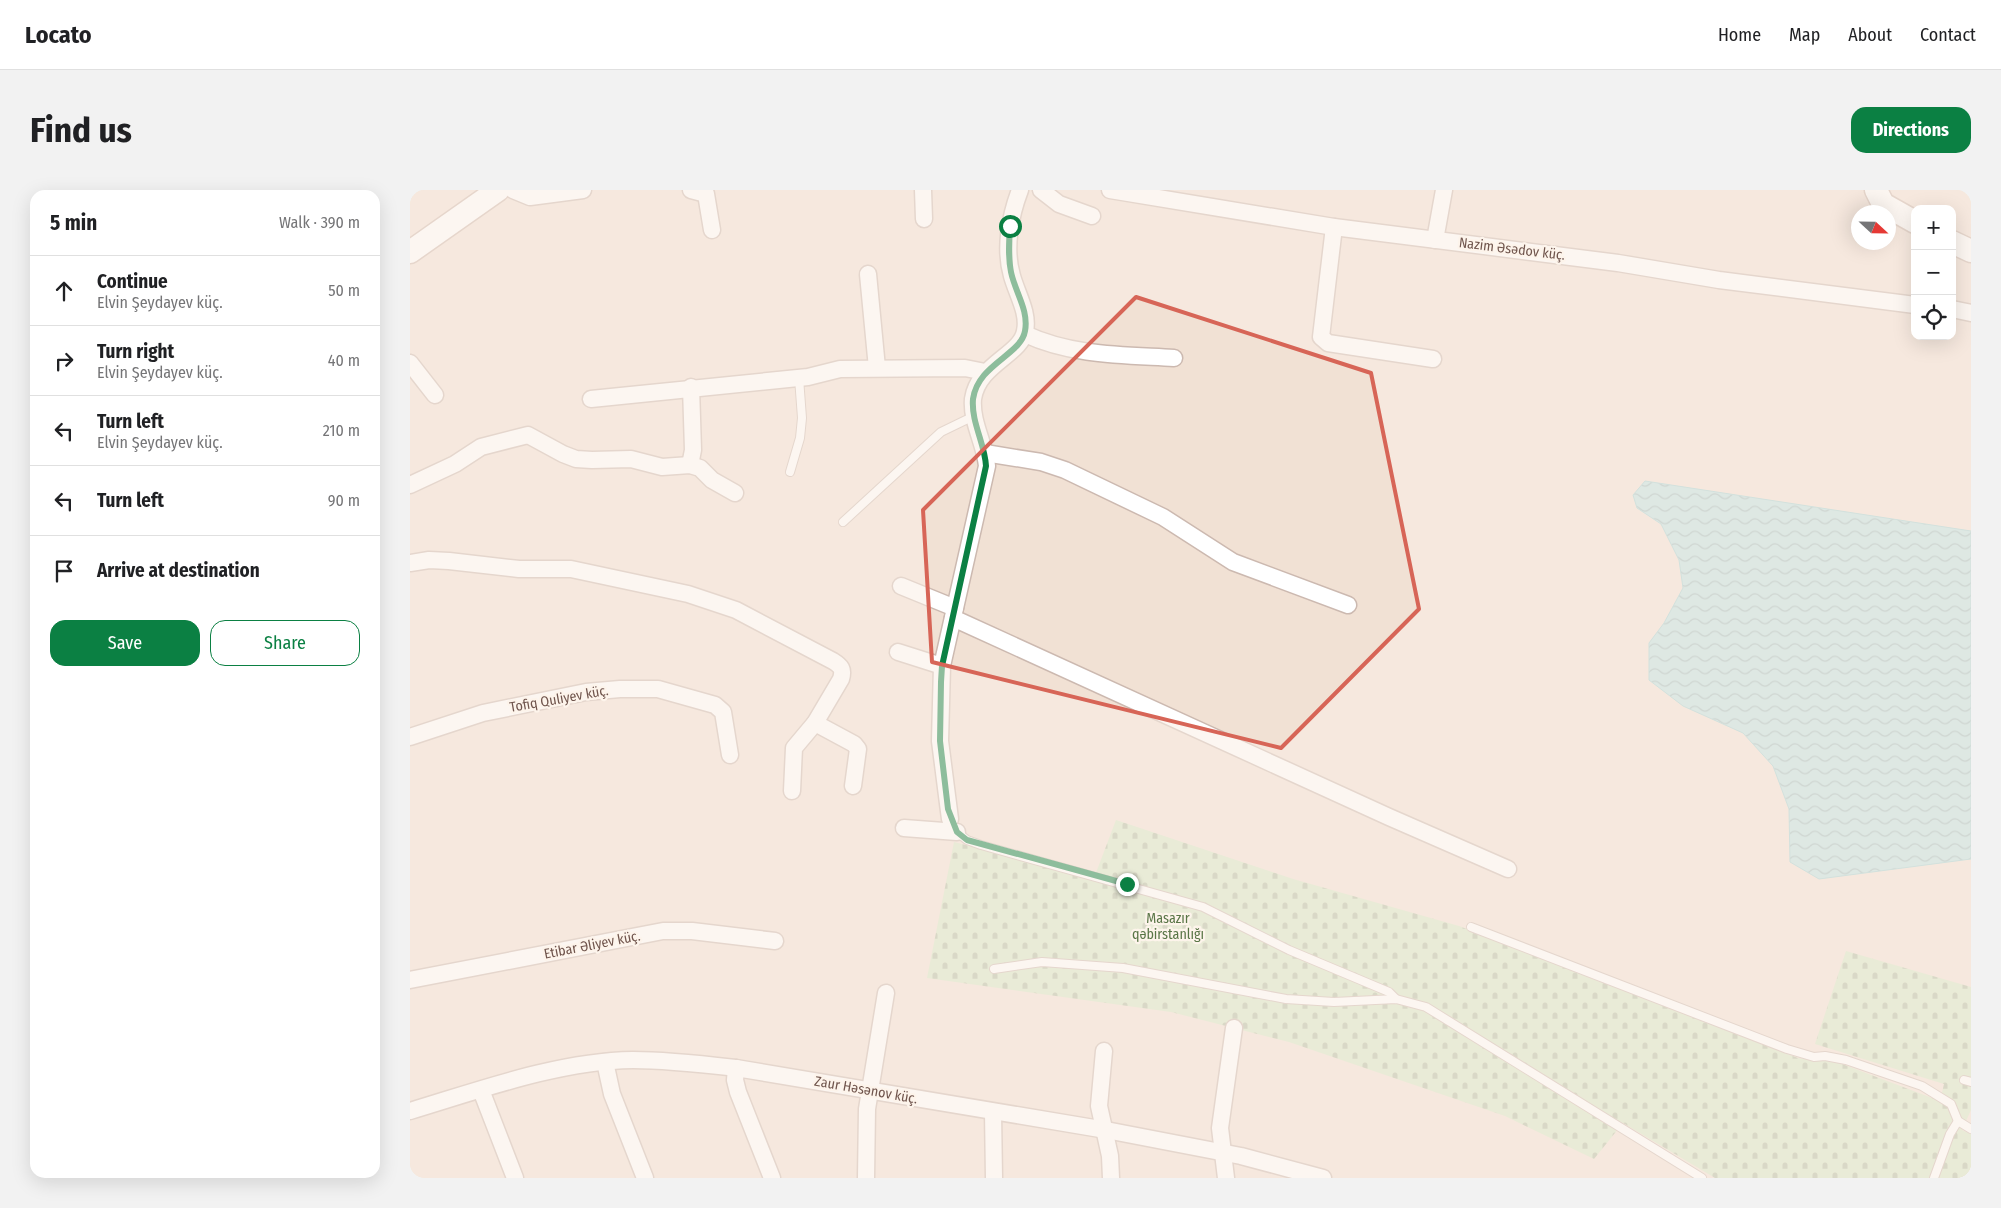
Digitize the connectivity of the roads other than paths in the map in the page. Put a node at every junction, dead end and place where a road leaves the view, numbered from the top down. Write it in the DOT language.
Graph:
graph roads {
  1 [pos="498,190"];
  2 [pos="513,190"];
  3 [pos="582,190"];
  4 [pos="691,190"];
  5 [pos="923,190"];
  6 [pos="1020,190"];
  7 [pos="1041,190"];
  8 [pos="1110,190"];
  9 [pos="1444,190"];
  10 [pos="1876,190"];
  11 [pos="1167,195"];
  12 [pos="1092,216"];
  13 [pos="924,219"];
  14 [pos="1911,220"];
  15 [pos="1334,227"];
  16 [pos="712,230"];
  17 [pos="1435,240"];
  18 [pos="1956,244"];
  19 [pos="1971,251"];
  20 [pos="410,252"];
  21 [pos="868,274"];
  22 [pos="1911,304"];
  23 [pos="1956,311"];
  24 [pos="1971,313"];
  25 [pos="1025,334"];
  26 [pos="1174,358"];
  27 [pos="1433,358"];
  28 [pos="410,363"];
  29 [pos="877,368"];
  30 [pos="985,372"];
  31 [pos="799,378"];
  32 [pos="691,387"];
  33 [pos="435,396"];
  34 [pos="591,399"];
  35 [pos="974,416"];
  36 [pos="985,453"];
  37 [pos="690,465"];
  38 [pos="790,472"];
  39 [pos="410,485"];
  40 [pos="735,494"];
  41 [pos="843,522"];
  42 [pos="410,563"];
  43 [pos="901,586"];
  44 [pos="1348,605"];
  45 [pos="954,613"];
  46 [pos="898,652"];
  47 [pos="942,666"];
  48 [pos="816,723"];
  49 [pos="410,737"];
  50 [pos="730,756"];
  51 [pos="853,786"];
  52 [pos="792,791"];
  53 [pos="954,825"];
  54 [pos="904,828"];
  55 [pos="1508,869"];
  56 [pos="1470,926"];
  57 [pos="775,941"];
  58 [pos="994,969"];
  59 [pos="410,980"];
  60 [pos="886,993"];
  61 [pos="1396,999"];
  62 [pos="1234,1028"];
  63 [pos="1104,1051"];
  64 [pos="604,1062"];
  65 [pos="736,1068"];
  66 [pos="480,1090"];
  67 [pos="870,1090"];
  68 [pos="410,1111"];
  69 [pos="993,1112"];
  70 [pos="1958,1121"];
  71 [pos="1971,1129"];
  72 [pos="1106,1130"];
  73 [pos="1222,1152"];
  74 [pos="515,1178"];
  75 [pos="645,1178"];
  76 [pos="772,1178"];
  77 [pos="866,1178"];
  78 [pos="994,1178"];
  79 [pos="1111,1178"];
  80 [pos="1226,1178"];
  81 [pos="1322,1178"];
  82 [pos="1702,1178"];
  83 [pos="1934,1178"];
  1 -- 20 [label="street"];
  2 -- 3 [label="street"];
  4 -- 16 [label="street"];
  5 -- 13 [label="street"];
  6 -- 25 [label="street"];
  7 -- 12 [label="street"];
  8 -- 11 [label="street, Nazim Əsədov küç."];
  9 -- 17 [label="street"];
  10 -- 14 [label="street"];
  11 -- 15 [label="street, Nazim Əsədov küç."];
  15 -- 17 [label="street, Nazim Əsədov küç."];
  15 -- 27 [label="street"];
  17 -- 22 [label="street, Nazim Əsədov küç."];
  18 -- 19 [label="street"];
  21 -- 29 [label="street"];
  23 -- 24 [label="street"];
  25 -- 26 [label="street"];
  25 -- 30 [label="street"];
  28 -- 33 [label="street"];
  29 -- 30 [label="street"];
  29 -- 31 [label="street"];
  30 -- 35 [label="street"];
  31 -- 32 [label="street"];
  31 -- 38 [label="lane"];
  32 -- 34 [label="street"];
  32 -- 37 [label="street"];
  35 -- 36 [label="street"];
  35 -- 41 [label="lane"];
  36 -- 44 [label="street"];
  36 -- 45 [label="street"];
  37 -- 39 [label="street"];
  37 -- 40 [label="street"];
  42 -- 48 [label="street"];
  43 -- 45 [label="street"];
  45 -- 47 [label="street"];
  45 -- 55 [label="street"];
  46 -- 47 [label="street"];
  47 -- 53 [label="street"];
  48 -- 51 [label="street"];
  48 -- 52 [label="street"];
  49 -- 50 [label="street, Tofiq Quliyev küç."];
  53 -- 54 [label="street"];
  53 -- 61 [label="lane"];
  56 -- 70 [label="lane"];
  57 -- 59 [label="street, Etibar Əliyev küç."];
  58 -- 61 [label="lane"];
  60 -- 67 [label="street"];
  61 -- 82 [label="lane"];
  62 -- 73 [label="street"];
  63 -- 72 [label="street"];
  64 -- 65 [label="street, Zaur Həsənov küç."];
  64 -- 66 [label="street, Zaur Həsənov küç."];
  64 -- 75 [label="street"];
  65 -- 67 [label="street, Zaur Həsənov küç."];
  65 -- 76 [label="street"];
  66 -- 68 [label="street, Zaur Həsənov küç."];
  66 -- 74 [label="street"];
  67 -- 69 [label="street, Zaur Həsənov küç."];
  67 -- 77 [label="street"];
  69 -- 72 [label="street, Zaur Həsənov küç."];
  69 -- 78 [label="street"];
  70 -- 71 [label="lane"];
  70 -- 83 [label="lane"];
  72 -- 73 [label="street, Zaur Həsənov küç."];
  72 -- 79 [label="street"];
  73 -- 80 [label="street"];
  73 -- 81 [label="street, Zaur Həsənov küç."];
}
